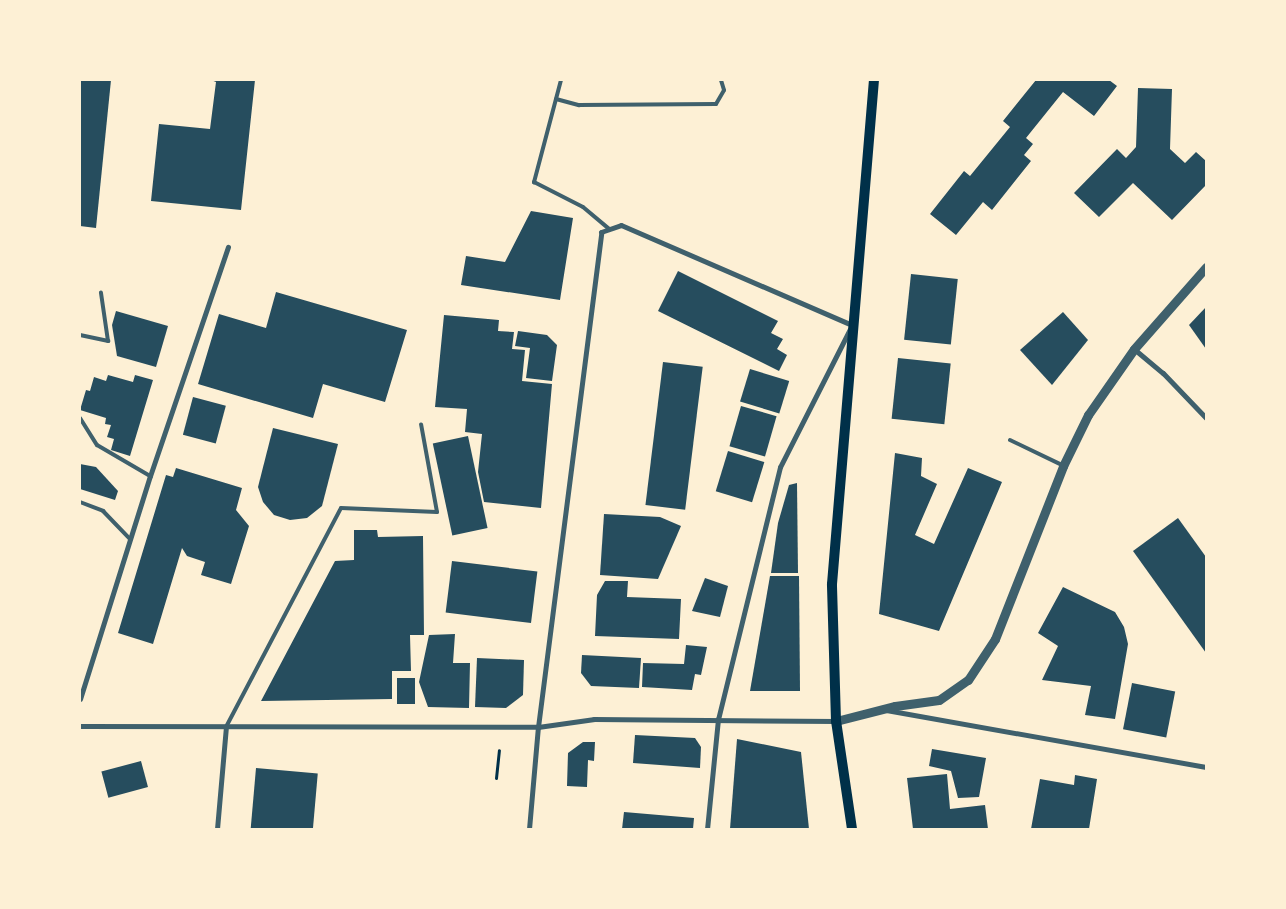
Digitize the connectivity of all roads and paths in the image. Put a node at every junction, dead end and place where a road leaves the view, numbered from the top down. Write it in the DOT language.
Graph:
graph roads {
  1 [pos="561,80"];
  2 [pos="721,80"];
  3 [pos="874,80"];
  4 [pos="556,99"];
  5 [pos="609,229"];
  6 [pos="228,247"];
  7 [pos="1206,268"];
  8 [pos="101,293"];
  9 [pos="852,325"];
  10 [pos="80,335"];
  11 [pos="1134,349"];
  12 [pos="80,418"];
  13 [pos="1206,418"];
  14 [pos="421,424"];
  15 [pos="1010,440"];
  16 [pos="1063,466"];
  17 [pos="150,476"];
  18 [pos="80,502"];
  19 [pos="130,539"];
  20 [pos="80,699"];
  21 [pos="883,710"];
  22 [pos="718,718"];
  23 [pos="836,722"];
  24 [pos="80,726"];
  25 [pos="226,727"];
  26 [pos="538,727"];
  27 [pos="499,750"];
  28 [pos="1206,767"];
  29 [pos="496,778"];
  30 [pos="217,829"];
  31 [pos="528,829"];
  32 [pos="707,829"];
  33 [pos="852,829"];
  1 -- 4 [label="lane"];
  2 -- 4 [label="lane"];
  3 -- 9 [label="main road"];
  4 -- 5 [label="lane"];
  5 -- 9 [label="street"];
  5 -- 26 [label="street"];
  6 -- 17 [label="street"];
  7 -- 11 [label="street"];
  8 -- 10 [label="lane"];
  9 -- 22 [label="street"];
  9 -- 23 [label="main road"];
  11 -- 13 [label="street"];
  11 -- 16 [label="street"];
  12 -- 17 [label="lane"];
  14 -- 25 [label="lane"];
  15 -- 16 [label="lane"];
  16 -- 21 [label="street"];
  17 -- 19 [label="street"];
  18 -- 19 [label="lane"];
  19 -- 20 [label="street"];
  21 -- 23 [label="street"];
  21 -- 28 [label="street"];
  22 -- 23 [label="street"];
  22 -- 26 [label="street"];
  22 -- 32 [label="street"];
  23 -- 33 [label="main road"];
  24 -- 25 [label="street"];
  25 -- 26 [label="street"];
  25 -- 30 [label="street"];
  26 -- 31 [label="street"];
  27 -- 29 [label="path"];
}
